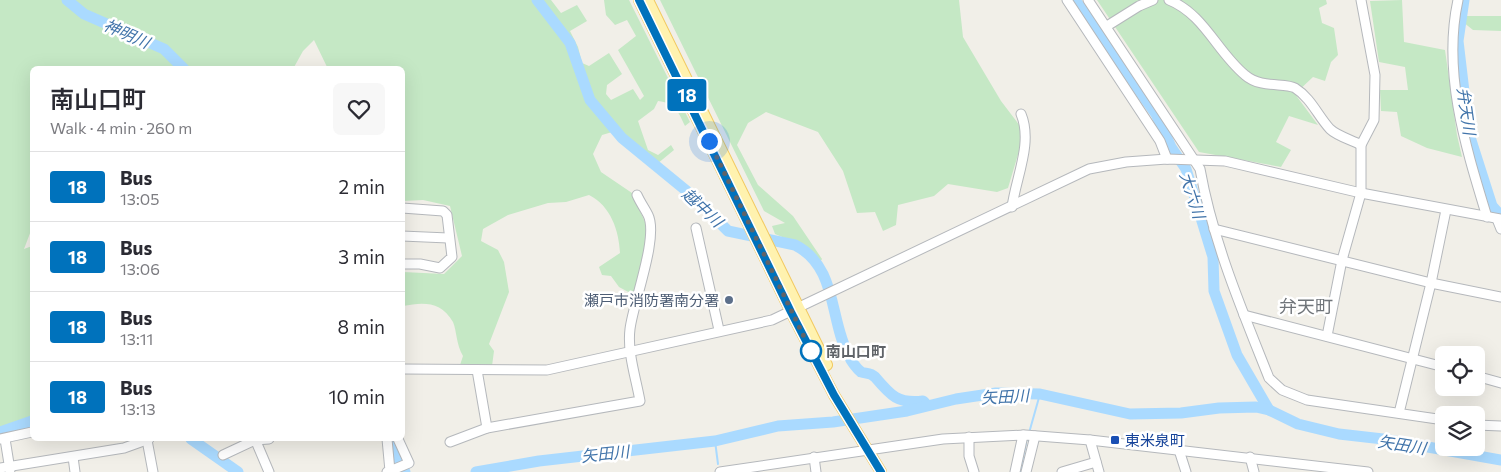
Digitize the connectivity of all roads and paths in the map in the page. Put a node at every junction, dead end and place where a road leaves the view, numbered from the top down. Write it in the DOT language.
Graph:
graph roads {
  1 [pos="640,0"];
  2 [pos="648,0"];
  3 [pos="1067,0"];
  4 [pos="1088,0"];
  5 [pos="1153,0"];
  6 [pos="1170,0"];
  7 [pos="1361,0"];
  8 [pos="1458,0"];
  9 [pos="1107,26"];
  10 [pos="1021,114"];
  11 [pos="1361,145"];
  12 [pos="1169,159"];
  13 [pos="1195,160"];
  14 [pos="1361,193"];
  15 [pos="637,195"];
  16 [pos="1012,207"];
  17 [pos="405,208"];
  18 [pos="1446,210"];
  19 [pos="1487,217"];
  20 [pos="1499,219"];
  21 [pos="753,223"];
  22 [pos="696,228"];
  23 [pos="1214,229"];
  24 [pos="1501,229"];
  25 [pos="405,236"];
  26 [pos="448,238"];
  27 [pos="1342,260"];
  28 [pos="405,264"];
  29 [pos="1431,283"];
  30 [pos="1501,297"];
  31 [pos="795,311"];
  32 [pos="1244,315"];
  33 [pos="719,330"];
  34 [pos="1326,336"];
  35 [pos="631,351"];
  36 [pos="1411,358"];
  37 [pos="1435,365"];
  38 [pos="405,369"];
  39 [pos="476,370"];
  40 [pos="1485,379"];
  41 [pos="1501,383"];
  42 [pos="1399,413"];
  43 [pos="1435,419"];
  44 [pos="1485,425"];
  45 [pos="1501,426"];
  46 [pos="487,428"];
  47 [pos="30,432"];
  48 [pos="1028,435"];
  49 [pos="968,437"];
  50 [pos="3,439"];
  51 [pos="1090,440"];
  52 [pos="143,441"];
  53 [pos="148,441"];
  54 [pos="251,441"];
  55 [pos="256,441"];
  56 [pos="387,441"];
  57 [pos="399,441"];
  58 [pos="450,442"];
  59 [pos="868,447"];
  60 [pos="1179,450"];
  61 [pos="223,455"];
  62 [pos="73,457"];
  63 [pos="814,457"];
  64 [pos="1250,457"];
  65 [pos="1096,462"];
  66 [pos="1288,462"];
  67 [pos="7,469"];
  68 [pos="389,471"];
  69 [pos="75,472"];
  70 [pos="153,472"];
  71 [pos="270,472"];
  72 [pos="720,472"];
  73 [pos="816,472"];
  74 [pos="881,472"];
  75 [pos="888,472"];
  76 [pos="974,472"];
  77 [pos="1015,472"];
  78 [pos="1026,472"];
  79 [pos="1062,472"];
  80 [pos="1099,472"];
  81 [pos="1186,472"];
  82 [pos="1254,472"];
  83 [pos="1291,472"];
  84 [pos="1364,472"];
  85 [pos="1368,472"];
  1 -- 21 [label="main road"];
  2 -- 21 [label="main road"];
  3 -- 12 [label="street"];
  4 -- 9 [label="street"];
  5 -- 9 [label="street"];
  6 -- 11 [label="street"];
  7 -- 11 [label="street"];
  8 -- 19 [label="street"];
  9 -- 13 [label="street"];
  10 -- 16 [label="street"];
  11 -- 14 [label="street"];
  12 -- 13 [label="street"];
  12 -- 16 [label="street"];
  13 -- 14 [label="street"];
  13 -- 23 [label="street"];
  14 -- 18 [label="street"];
  14 -- 27 [label="street"];
  15 -- 35 [label="street"];
  16 -- 31 [label="street"];
  17 -- 26 [label="street"];
  18 -- 19 [label="street"];
  18 -- 29 [label="street"];
  19 -- 20 [label="street"];
  20 -- 24 [label="street"];
  21 -- 31 [label="main road"];
  22 -- 33 [label="street"];
  23 -- 27 [label="street"];
  23 -- 32 [label="street"];
  25 -- 26 [label="street"];
  26 -- 28 [label="street"];
  27 -- 29 [label="street"];
  27 -- 34 [label="street"];
  29 -- 30 [label="street"];
  29 -- 36 [label="street"];
  31 -- 33 [label="street"];
  31 -- 59 [label="main road"];
  32 -- 34 [label="street"];
  32 -- 42 [label="street"];
  33 -- 35 [label="street"];
  34 -- 36 [label="street"];
  35 -- 39 [label="street"];
  35 -- 46 [label="street"];
  36 -- 37 [label="street"];
  36 -- 42 [label="street"];
  38 -- 39 [label="street"];
  39 -- 46 [label="street"];
  40 -- 41 [label="street"];
  42 -- 43 [label="street"];
  44 -- 45 [label="street"];
  46 -- 58 [label="street"];
  47 -- 50 [label="street"];
  48 -- 49 [label="street"];
  48 -- 51 [label="street"];
  48 -- 77 [label="street"];
  48 -- 78 [label="street"];
  49 -- 59 [label="street"];
  49 -- 76 [label="street"];
  50 -- 67 [label="street"];
  51 -- 60 [label="street"];
  51 -- 65 [label="street"];
  52 -- 62 [label="street"];
  53 -- 70 [label="street"];
  54 -- 61 [label="street"];
  55 -- 71 [label="street"];
  56 -- 68 [label="street"];
  57 -- 68 [label="street"];
  59 -- 63 [label="street"];
  59 -- 74 [label="main road"];
  59 -- 75 [label="main road"];
  60 -- 64 [label="street"];
  60 -- 81 [label="street"];
  62 -- 67 [label="street"];
  62 -- 69 [label="street"];
  63 -- 72 [label="street"];
  63 -- 73 [label="street"];
  64 -- 66 [label="street"];
  64 -- 82 [label="street"];
  65 -- 79 [label="street"];
  65 -- 80 [label="street"];
  66 -- 83 [label="street"];
  66 -- 84 [label="street"];
  84 -- 85 [label="street"];
}
